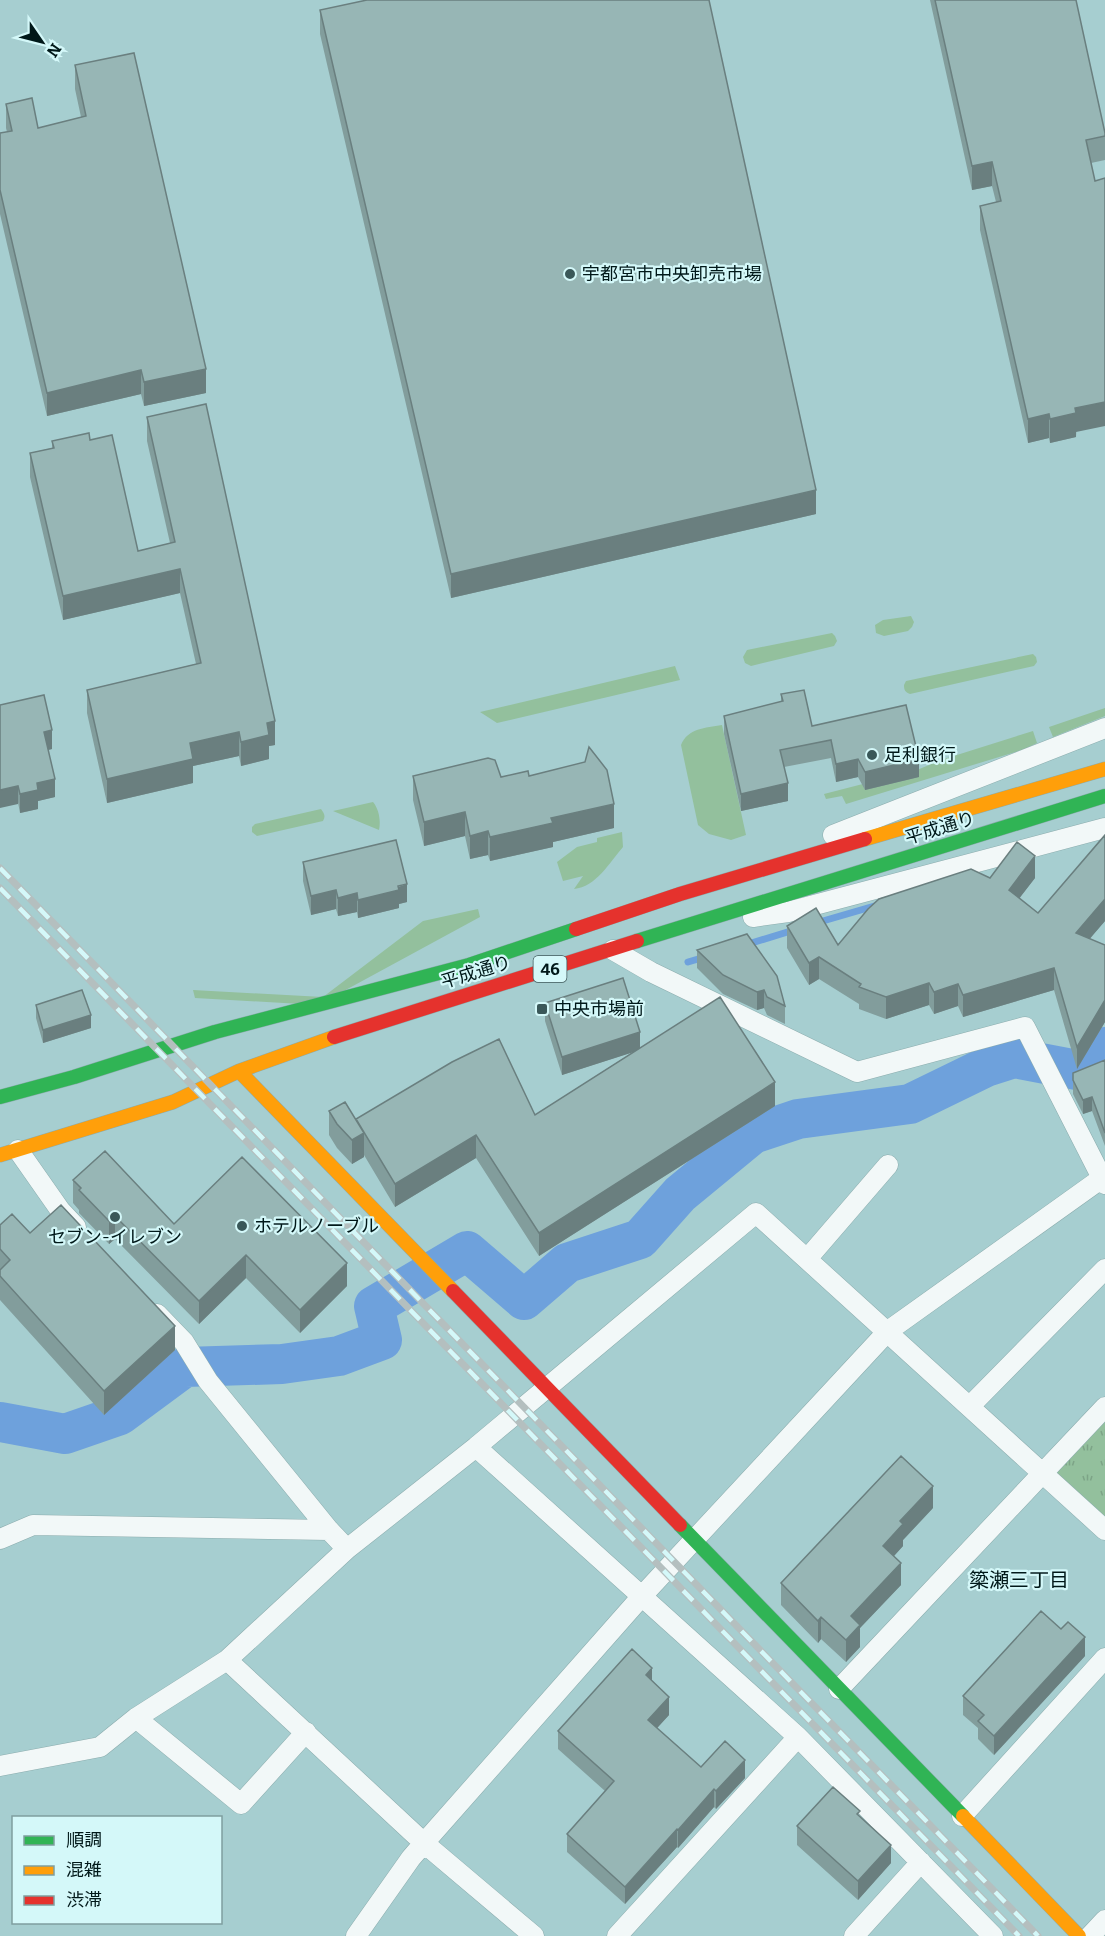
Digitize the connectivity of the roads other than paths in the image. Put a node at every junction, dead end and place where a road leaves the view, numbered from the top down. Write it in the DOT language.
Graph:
graph roads {
  1 [pos="1105,728"];
  2 [pos="1105,768"];
  3 [pos="1105,796"];
  4 [pos="1105,828"];
  5 [pos="689,925"];
  6 [pos="613,950"];
  7 [pos="239,1071"];
  8 [pos="0,1097"];
  9 [pos="9,1153"];
  10 [pos="888,1165"];
  11 [pos="1104,1179"];
  12 [pos="91,1243"];
  13 [pos="807,1259"];
  14 [pos="1105,1269"];
  15 [pos="145,1301"];
  16 [pos="888,1331"];
  17 [pos="546,1388"];
  18 [pos="970,1406"];
  19 [pos="1105,1407"];
  20 [pos="476,1447"];
  21 [pos="1043,1473"];
  22 [pos="329,1530"];
  23 [pos="1105,1530"];
  24 [pos="0,1539"];
  25 [pos="694,1540"];
  26 [pos="347,1549"];
  27 [pos="642,1596"];
  28 [pos="1105,1658"];
  29 [pos="227,1660"];
  30 [pos="839,1689"];
  31 [pos="136,1718"];
  32 [pos="306,1732"];
  33 [pos="798,1737"];
  34 [pos="0,1766"];
  35 [pos="962,1816"];
  36 [pos="424,1843"];
  37 [pos="921,1862"];
  38 [pos="1105,1920"];
  39 [pos="356,1936"];
  40 [pos="534,1936"];
  41 [pos="617,1936"];
  42 [pos="854,1936"];
  43 [pos="993,1936"];
  44 [pos="1079,1936"];
  45 [pos="1090,1936"];
  1 -- 2 [label="street"];
  2 -- 8 [label="main road, 平成通り / 46"];
  3 -- 5 [label="main road, 平成通り / 46"];
  4 -- 5 [label="street"];
  5 -- 6 [label="main road, 平成通り / 46"];
  6 -- 7 [label="main road, 平成通り / 46"];
  6 -- 11 [label="street"];
  7 -- 9 [label="main road, 平成通り / 46"];
  7 -- 17 [label="main road"];
  9 -- 12 [label="street"];
  10 -- 13 [label="street"];
  11 -- 16 [label="street"];
  13 -- 16 [label="street"];
  13 -- 17 [label="street"];
  14 -- 18 [label="street"];
  15 -- 22 [label="street"];
  16 -- 18 [label="street"];
  16 -- 25 [label="street"];
  17 -- 20 [label="street"];
  17 -- 25 [label="main road"];
  18 -- 21 [label="street"];
  19 -- 21 [label="street"];
  20 -- 26 [label="street"];
  20 -- 27 [label="street"];
  21 -- 23 [label="street"];
  21 -- 30 [label="street"];
  22 -- 24 [label="street"];
  22 -- 26 [label="street"];
  25 -- 27 [label="street"];
  25 -- 30 [label="main road"];
  26 -- 29 [label="street"];
  27 -- 33 [label="street"];
  27 -- 36 [label="street"];
  28 -- 35 [label="street"];
  29 -- 31 [label="street"];
  29 -- 32 [label="street"];
  30 -- 35 [label="main road"];
  31 -- 32 [label="street"];
  31 -- 34 [label="street"];
  32 -- 36 [label="street"];
  33 -- 37 [label="street"];
  33 -- 41 [label="street"];
  35 -- 44 [label="main road"];
  36 -- 39 [label="street"];
  36 -- 40 [label="street"];
  37 -- 42 [label="street"];
  37 -- 43 [label="street"];
  38 -- 45 [label="street"];
}
